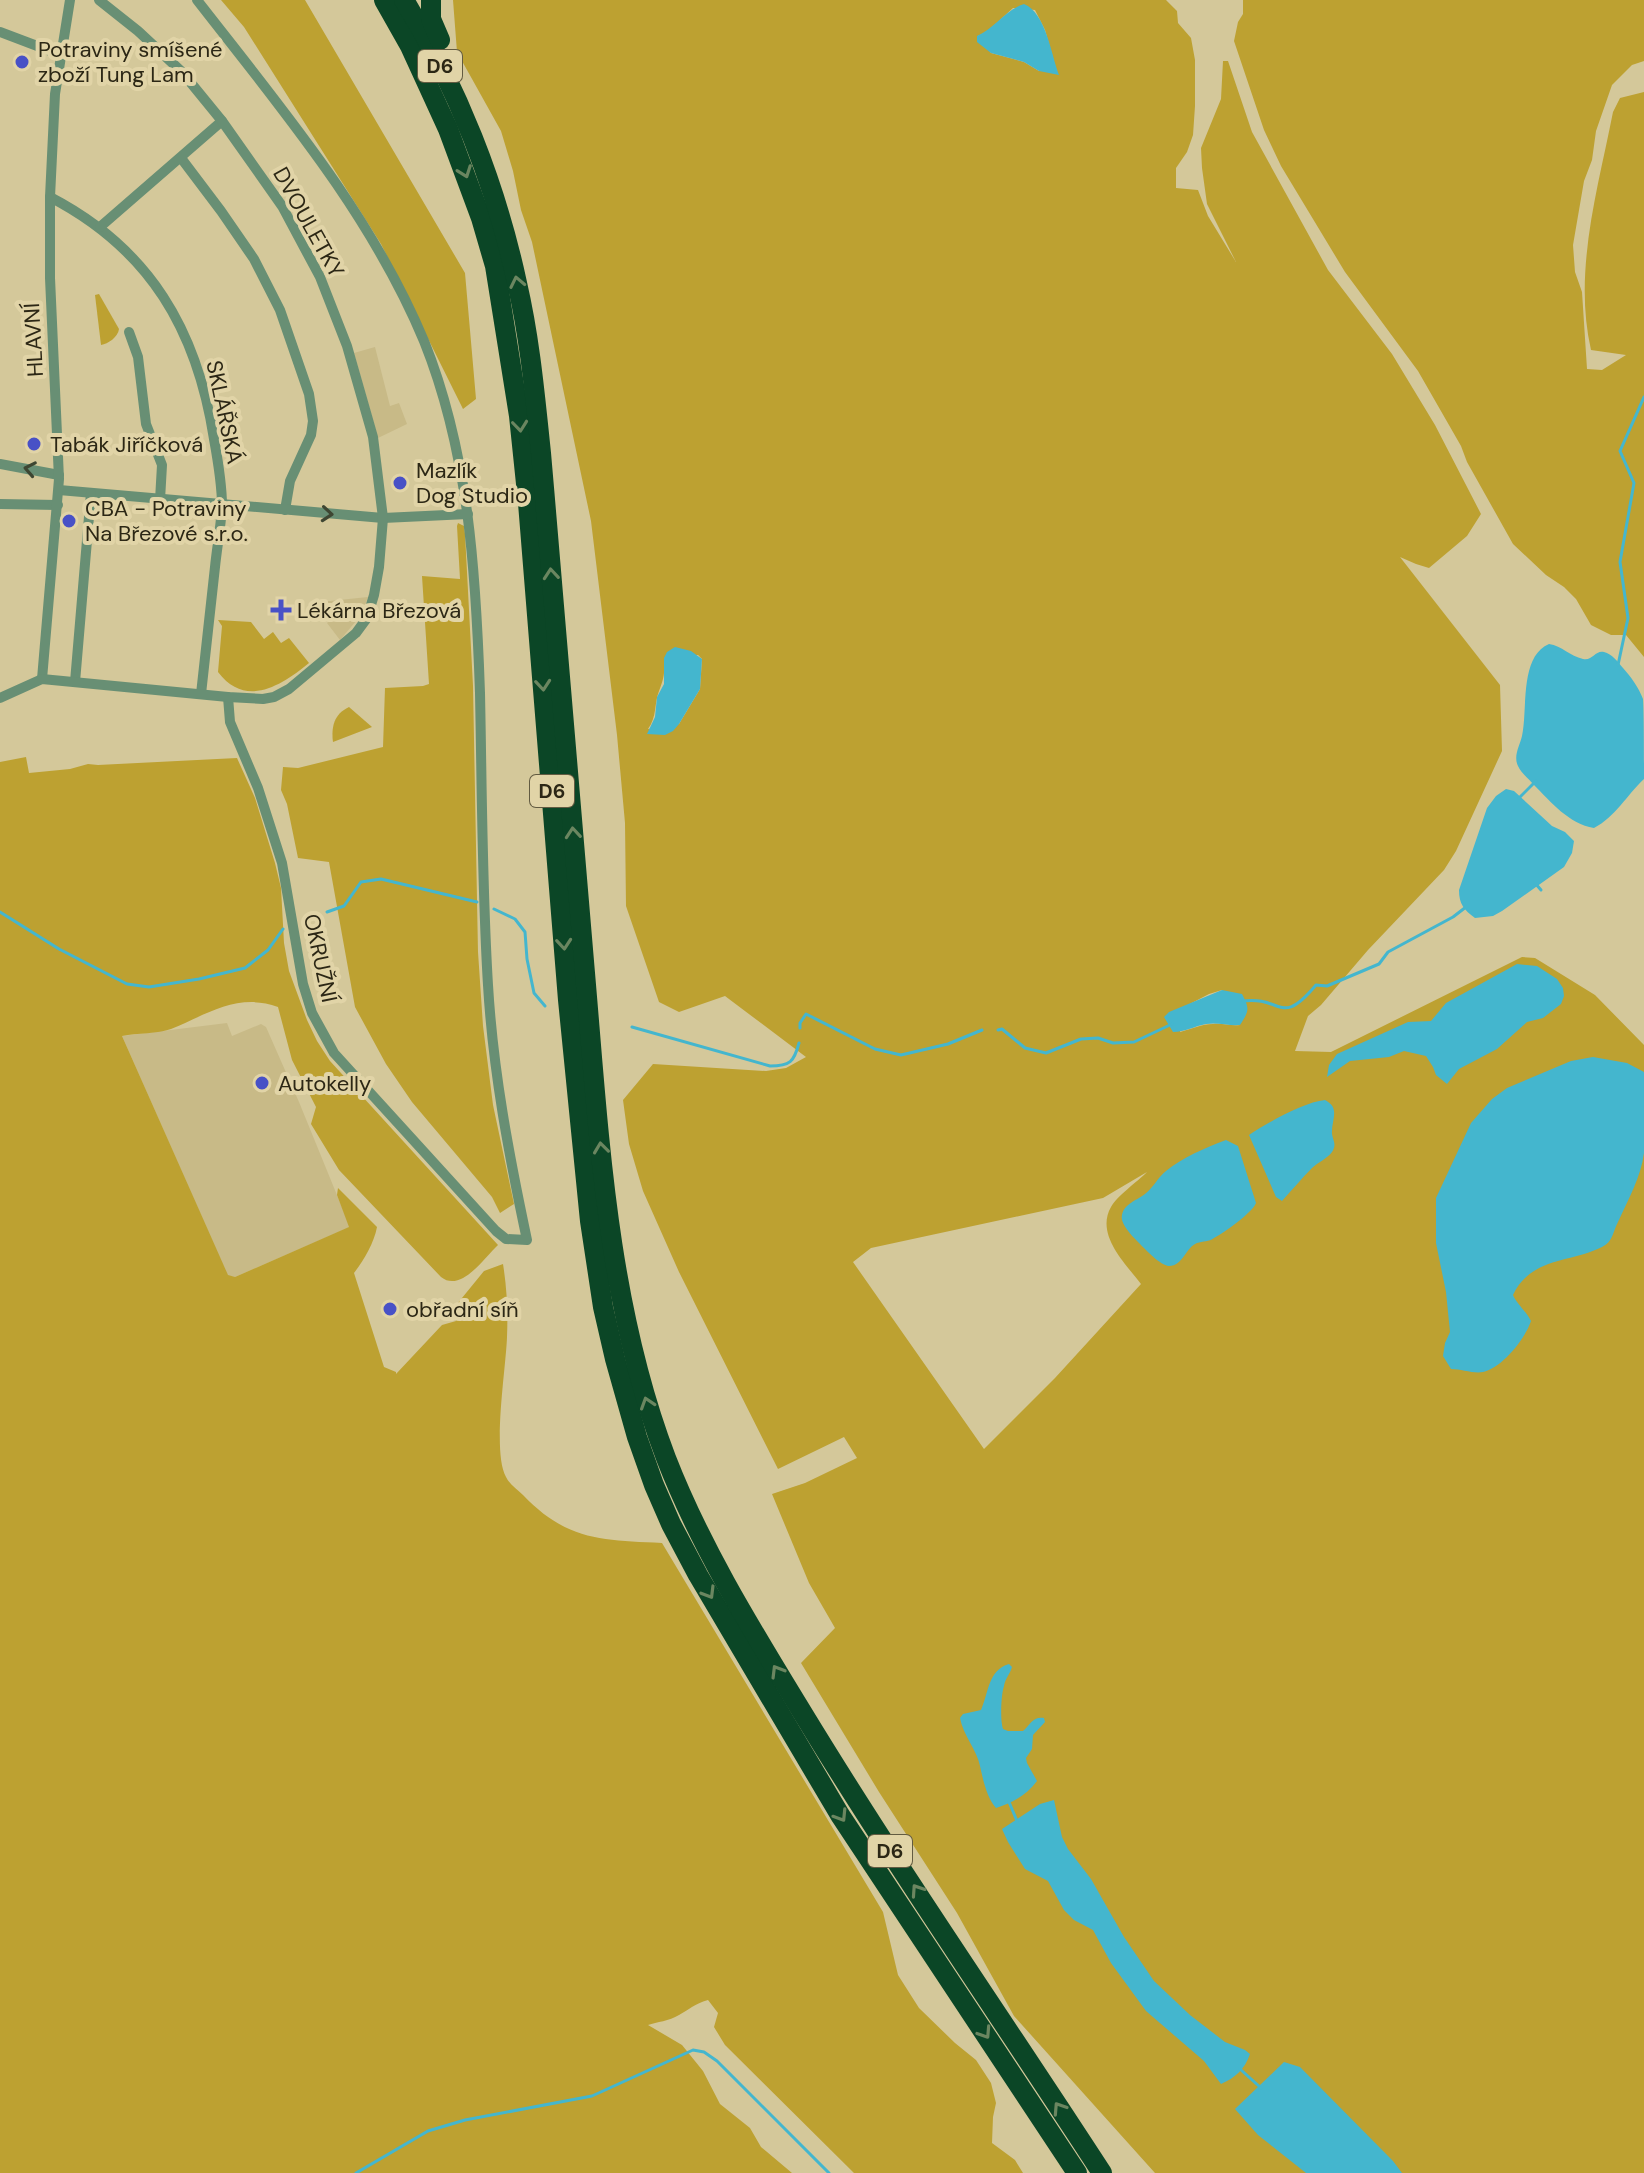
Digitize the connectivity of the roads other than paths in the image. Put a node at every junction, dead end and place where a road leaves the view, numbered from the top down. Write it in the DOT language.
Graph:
graph roads {
  1 [pos="70,0"];
  2 [pos="99,0"];
  3 [pos="197,0"];
  4 [pos="373,0"];
  5 [pos="384,0"];
  6 [pos="404,0"];
  7 [pos="431,0"];
  8 [pos="0,32"];
  9 [pos="61,55"];
  10 [pos="434,101"];
  11 [pos="222,121"];
  12 [pos="471,135"];
  13 [pos="181,158"];
  14 [pos="50,197"];
  15 [pos="100,227"];
  16 [pos="129,332"];
  17 [pos="0,464"];
  18 [pos="59,475"];
  19 [pos="59,490"];
  20 [pos="91,493"];
  21 [pos="160,500"];
  22 [pos="0,504"];
  23 [pos="58,505"];
  24 [pos="222,505"];
  25 [pos="285,510"];
  26 [pos="468,514"];
  27 [pos="383,518"];
  28 [pos="42,679"];
  29 [pos="75,682"];
  30 [pos="201,694"];
  31 [pos="228,697"];
  32 [pos="0,698"];
  33 [pos="1077,2173"];
  34 [pos="1102,2173"];
  1 -- 9 [label="street, HLAVNÍ"];
  2 -- 11 [label="street, DVOULETKY"];
  3 -- 26 [label="street"];
  4 -- 10 [label="highway"];
  5 -- 10 [label="highway, D6"];
  6 -- 12 [label="highway, D6"];
  7 -- 12 [label="highway"];
  8 -- 9 [label="street"];
  9 -- 14 [label="street, HLAVNÍ"];
  10 -- 33 [label="highway, D6, one-way"];
  11 -- 13 [label="street"];
  11 -- 27 [label="street, DVOULETKY"];
  34 -- 12 [label="highway, D6, one-way"];
  13 -- 15 [label="street"];
  13 -- 25 [label="street"];
  14 -- 15 [label="street, SKLÁŘSKÁ"];
  14 -- 18 [label="street, HLAVNÍ"];
  15 -- 24 [label="street, SKLÁŘSKÁ"];
  16 -- 21 [label="street"];
  18 -- 17 [label="street, one-way"];
  18 -- 19 [label="street, HLAVNÍ"];
  19 -- 20 [label="street"];
  19 -- 23 [label="street, HLAVNÍ"];
  20 -- 21 [label="street"];
  20 -- 29 [label="street"];
  21 -- 24 [label="street"];
  22 -- 23 [label="street"];
  23 -- 28 [label="street, HLAVNÍ"];
  24 -- 25 [label="street"];
  24 -- 30 [label="street, SKLÁŘSKÁ"];
  25 -- 27 [label="street, one-way"];
  26 -- 27 [label="street"];
  26 -- 31 [label="street, OKRUŽNÍ"];
  27 -- 31 [label="street"];
  28 -- 29 [label="street"];
  28 -- 32 [label="street"];
  29 -- 30 [label="street"];
  30 -- 31 [label="street"];
}
